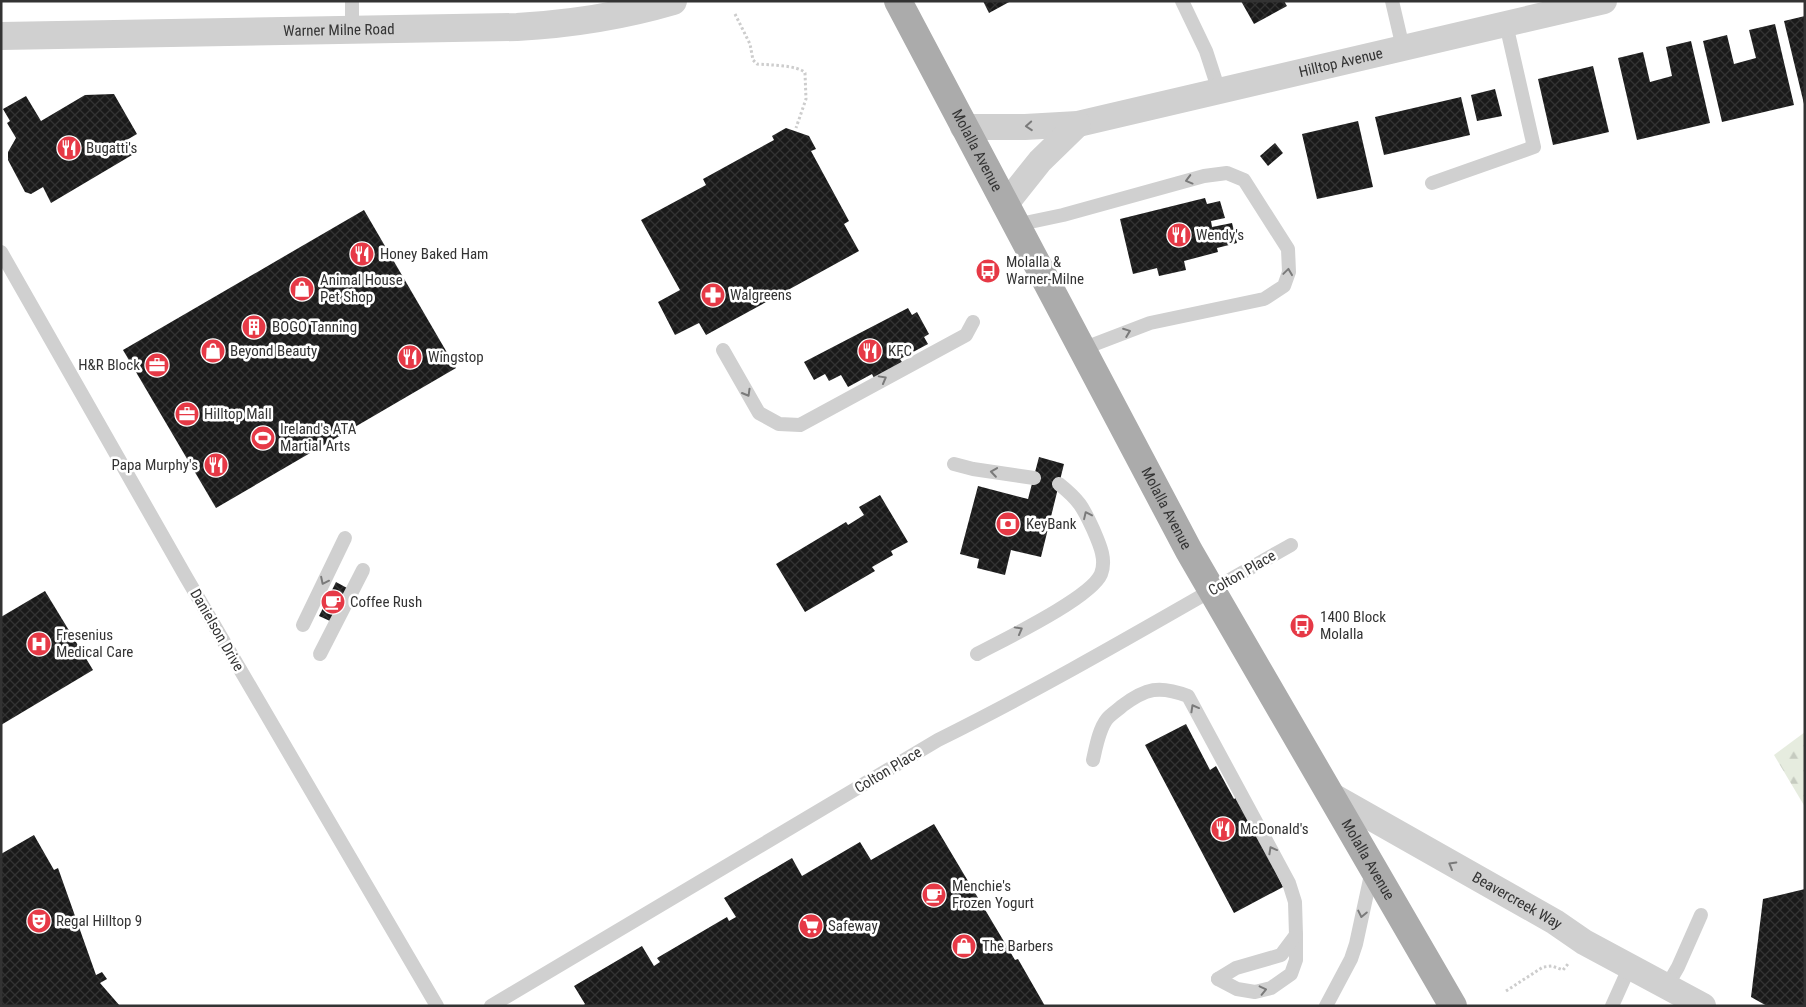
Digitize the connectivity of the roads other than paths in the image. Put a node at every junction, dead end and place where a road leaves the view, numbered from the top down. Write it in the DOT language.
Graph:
graph roads {
  1 [pos="352,1"];
  2 [pos="673,1"];
  3 [pos="898,1"];
  4 [pos="1182,1"];
  5 [pos="1392,1"];
  6 [pos="1594,2"];
  7 [pos="1506,24"];
  8 [pos="352,30"];
  9 [pos="1,36"];
  10 [pos="1403,48"];
  11 [pos="1219,91"];
  12 [pos="1078,124"];
  13 [pos="963,126"];
  14 [pos="1432,183"];
  15 [pos="1010,215"];
  16 [pos="1,252"];
  17 [pos="973,322"];
  18 [pos="1082,349"];
  19 [pos="723,350"];
  20 [pos="954,464"];
  21 [pos="1034,478"];
  22 [pos="1059,484"];
  23 [pos="345,538"];
  24 [pos="1291,545"];
  25 [pos="363,570"];
  26 [pos="1212,590"];
  27 [pos="303,625"];
  28 [pos="320,654"];
  29 [pos="977,654"];
  30 [pos="1093,760"];
  31 [pos="1331,795"];
  32 [pos="1372,867"];
  33 [pos="1701,915"];
  34 [pos="1296,935"];
  35 [pos="1630,966"];
  36 [pos="1667,986"];
  37 [pos="437,1006"];
  38 [pos="490,1006"];
  39 [pos="1326,1006"];
  40 [pos="1453,1006"];
  41 [pos="1612,1006"];
  42 [pos="1703,1006"];
  1 -- 8 [label="lane"];
  2 -- 8 [label="street, Warner Milne Road"];
  3 -- 13 [label="main road, Molalla Avenue"];
  4 -- 11 [label="lane"];
  5 -- 10 [label="lane"];
  6 -- 7 [label="street, Hilltop Avenue"];
  7 -- 10 [label="street, Hilltop Avenue"];
  7 -- 14 [label="lane"];
  8 -- 9 [label="street, Warner Milne Road"];
  10 -- 11 [label="street, Hilltop Avenue"];
  11 -- 12 [label="street, Hilltop Avenue"];
  12 -- 13 [label="street, Hilltop Avenue, one-way"];
  12 -- 15 [label="street"];
  13 -- 15 [label="main road, Molalla Avenue"];
  15 -- 18 [label="main road, Molalla Avenue"];
  18 -- 15 [label="lane, one-way"];
  16 -- 37 [label="lane, Danielson Drive"];
  19 -- 17 [label="lane, one-way"];
  18 -- 26 [label="main road, Molalla Avenue"];
  21 -- 20 [label="lane, one-way"];
  29 -- 22 [label="lane, one-way"];
  23 -- 27 [label="lane, one-way"];
  24 -- 26 [label="lane, Colton Place"];
  25 -- 28 [label="lane"];
  26 -- 31 [label="main road, Molalla Avenue"];
  26 -- 38 [label="lane, Colton Place"];
  34 -- 30 [label="lane, one-way"];
  31 -- 32 [label="main road, Molalla Avenue"];
  35 -- 31 [label="street, Beavercreek Way, one-way"];
  32 -- 39 [label="lane, one-way"];
  32 -- 40 [label="main road, Molalla Avenue"];
  33 -- 36 [label="lane"];
  34 -- 34 [label="lane, one-way"];
  35 -- 36 [label="street, Beavercreek Way"];
  35 -- 41 [label="lane"];
  36 -- 42 [label="street, Beavercreek Way"];
}
